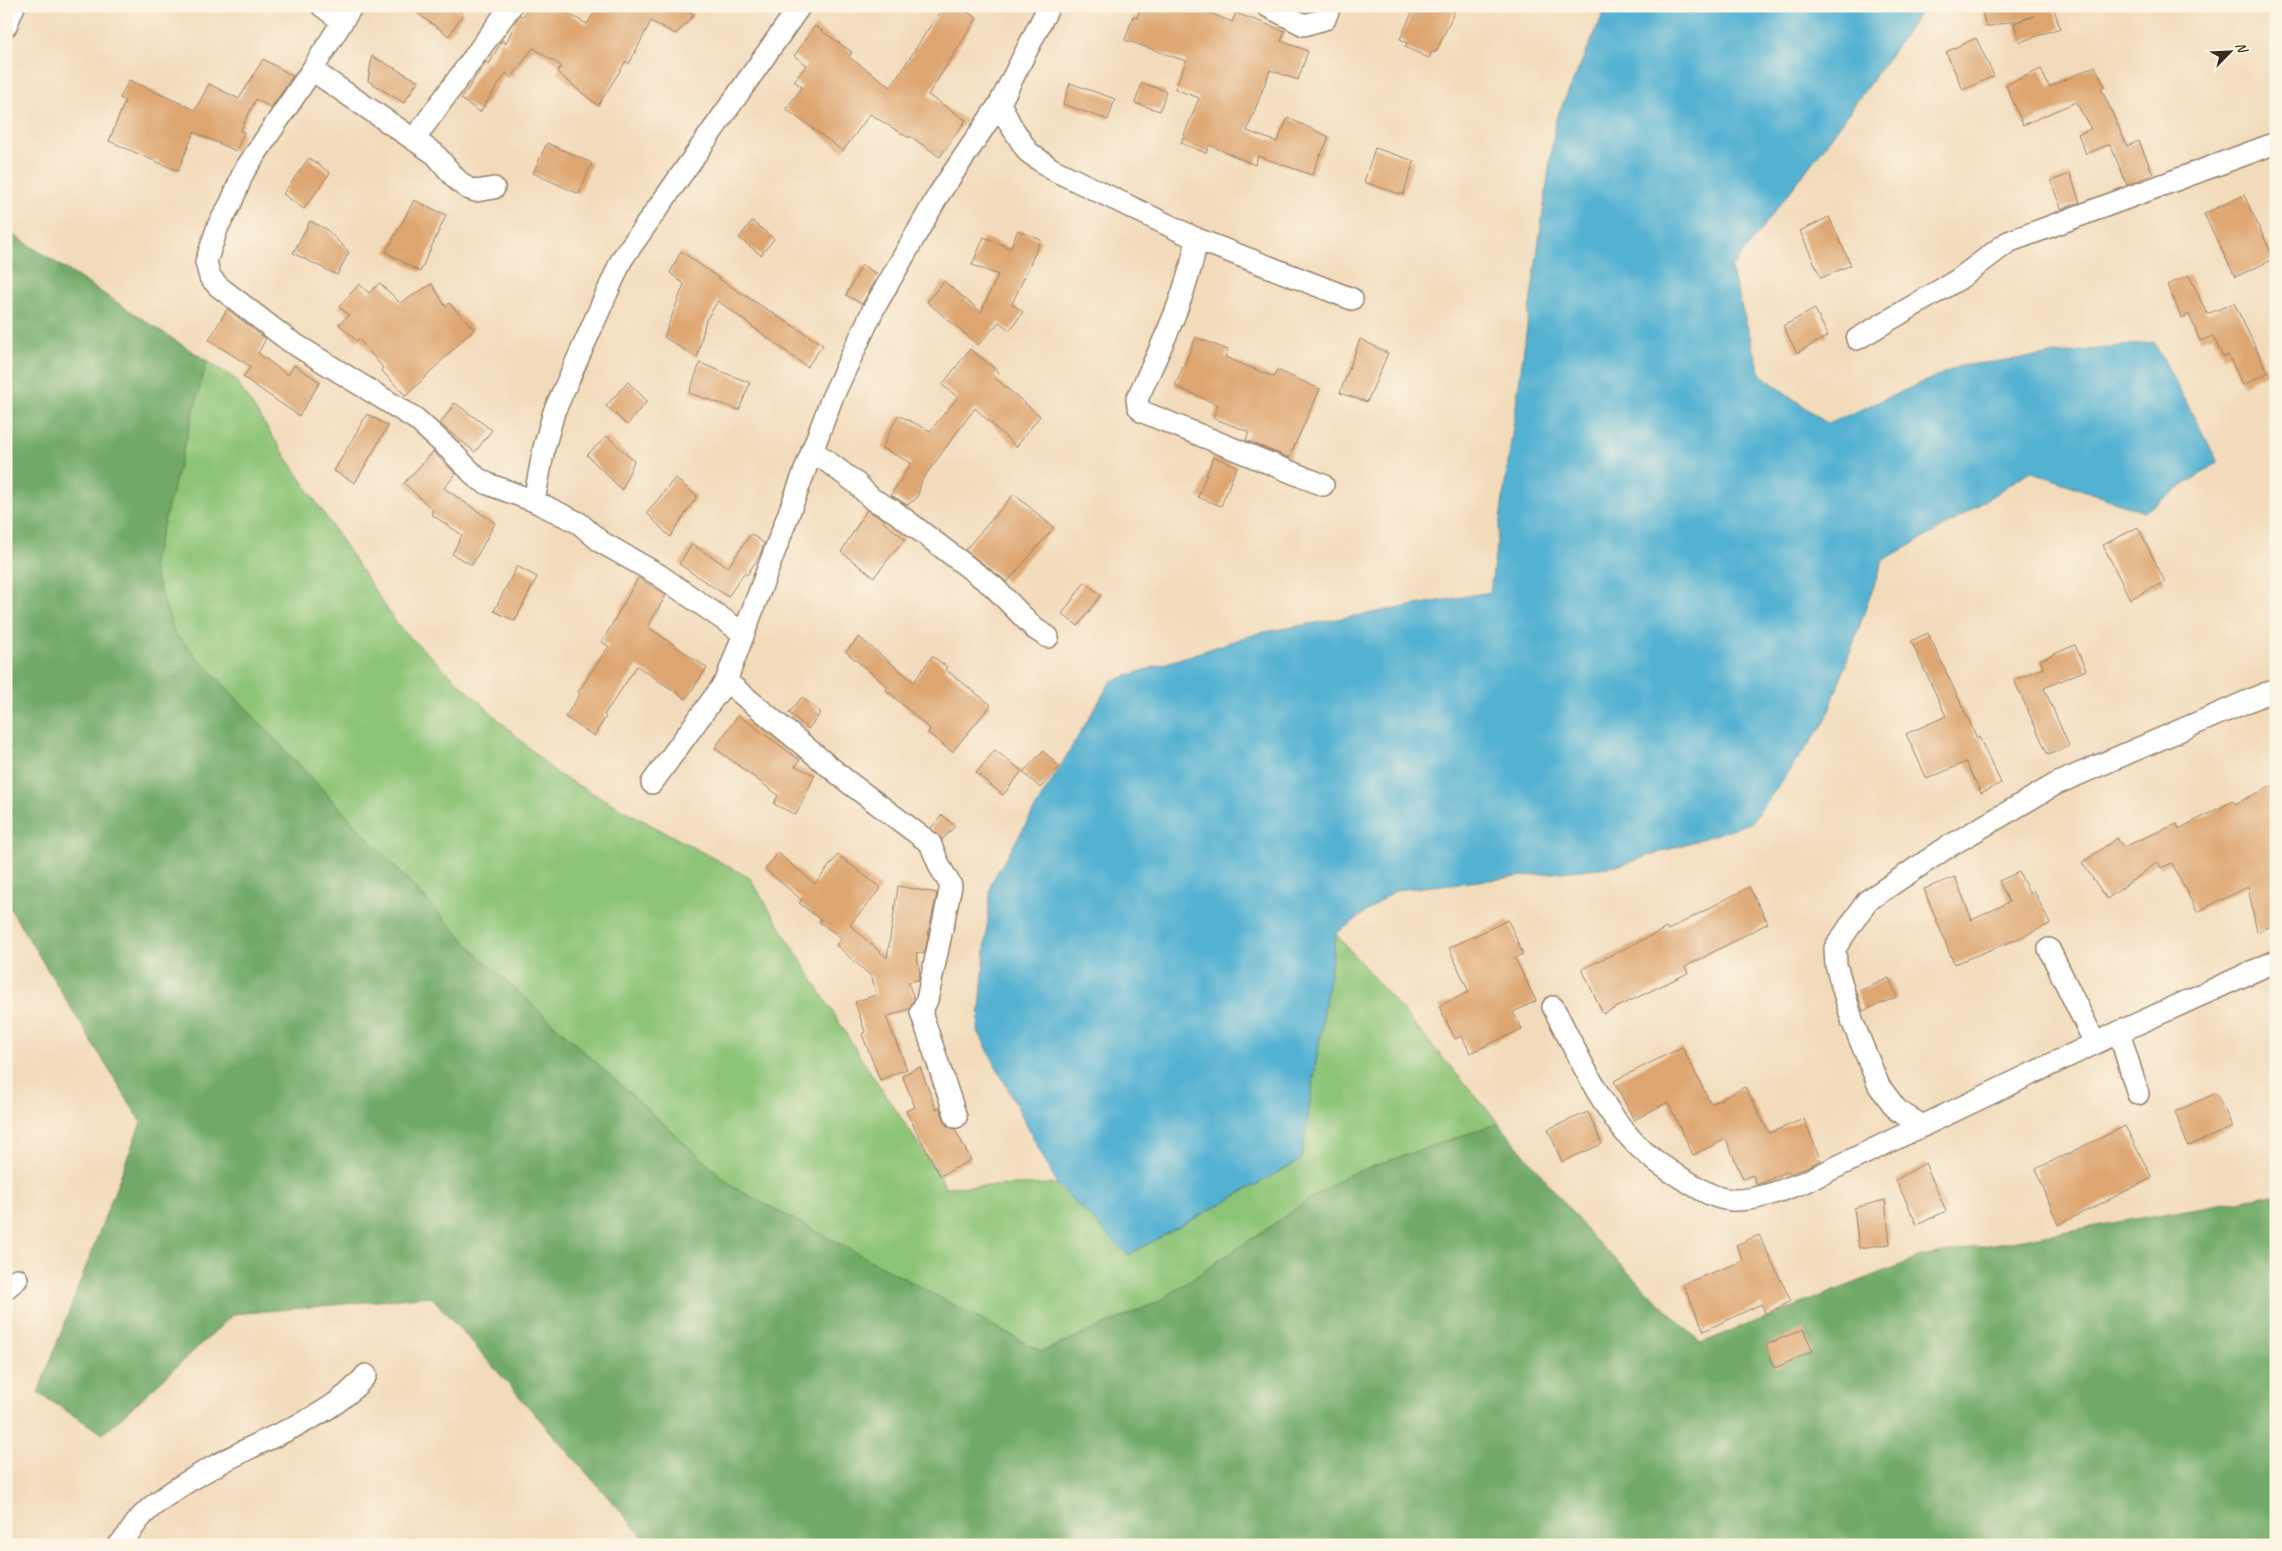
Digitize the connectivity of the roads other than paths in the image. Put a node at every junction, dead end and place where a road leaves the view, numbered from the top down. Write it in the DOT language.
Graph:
graph roads {
  1 [pos="14,6"];
  2 [pos="322,6"];
  3 [pos="511,6"];
  4 [pos="800,6"];
  5 [pos="1048,6"];
  6 [pos="1267,6"];
  7 [pos="1330,6"];
  8 [pos="347,14"];
  9 [pos="6,26"];
  10 [pos="312,70"];
  11 [pos="1000,103"];
  12 [pos="415,138"];
  13 [pos="2276,143"];
  14 [pos="494,188"];
  15 [pos="1197,239"];
  16 [pos="1352,299"];
  17 [pos="1856,338"];
  18 [pos="812,450"];
  19 [pos="1323,485"];
  20 [pos="534,501"];
  21 [pos="743,633"];
  22 [pos="1048,637"];
  23 [pos="726,681"];
  24 [pos="2276,689"];
  25 [pos="652,783"];
  26 [pos="2049,949"];
  27 [pos="2276,961"];
  28 [pos="1553,1007"];
  29 [pos="2119,1032"];
  30 [pos="2095,1044"];
  31 [pos="2138,1094"];
  32 [pos="956,1117"];
  33 [pos="1923,1126"];
  34 [pos="366,1376"];
  35 [pos="119,1545"];
  1 -- 9 [label="street"];
  2 -- 8 [label="street"];
  3 -- 12 [label="street"];
  4 -- 20 [label="street"];
  5 -- 11 [label="street"];
  6 -- 7 [label="street"];
  8 -- 10 [label="street"];
  10 -- 12 [label="street"];
  10 -- 20 [label="street"];
  11 -- 15 [label="street"];
  11 -- 18 [label="street"];
  12 -- 14 [label="street"];
  13 -- 17 [label="street"];
  15 -- 16 [label="street"];
  15 -- 19 [label="street"];
  18 -- 21 [label="street"];
  18 -- 22 [label="street"];
  20 -- 21 [label="street"];
  21 -- 23 [label="street"];
  23 -- 25 [label="street"];
  23 -- 32 [label="street"];
  24 -- 33 [label="street"];
  26 -- 30 [label="street"];
  27 -- 29 [label="street"];
  28 -- 33 [label="street"];
  29 -- 30 [label="street"];
  29 -- 31 [label="street"];
  30 -- 33 [label="street"];
  34 -- 35 [label="street"];
}
